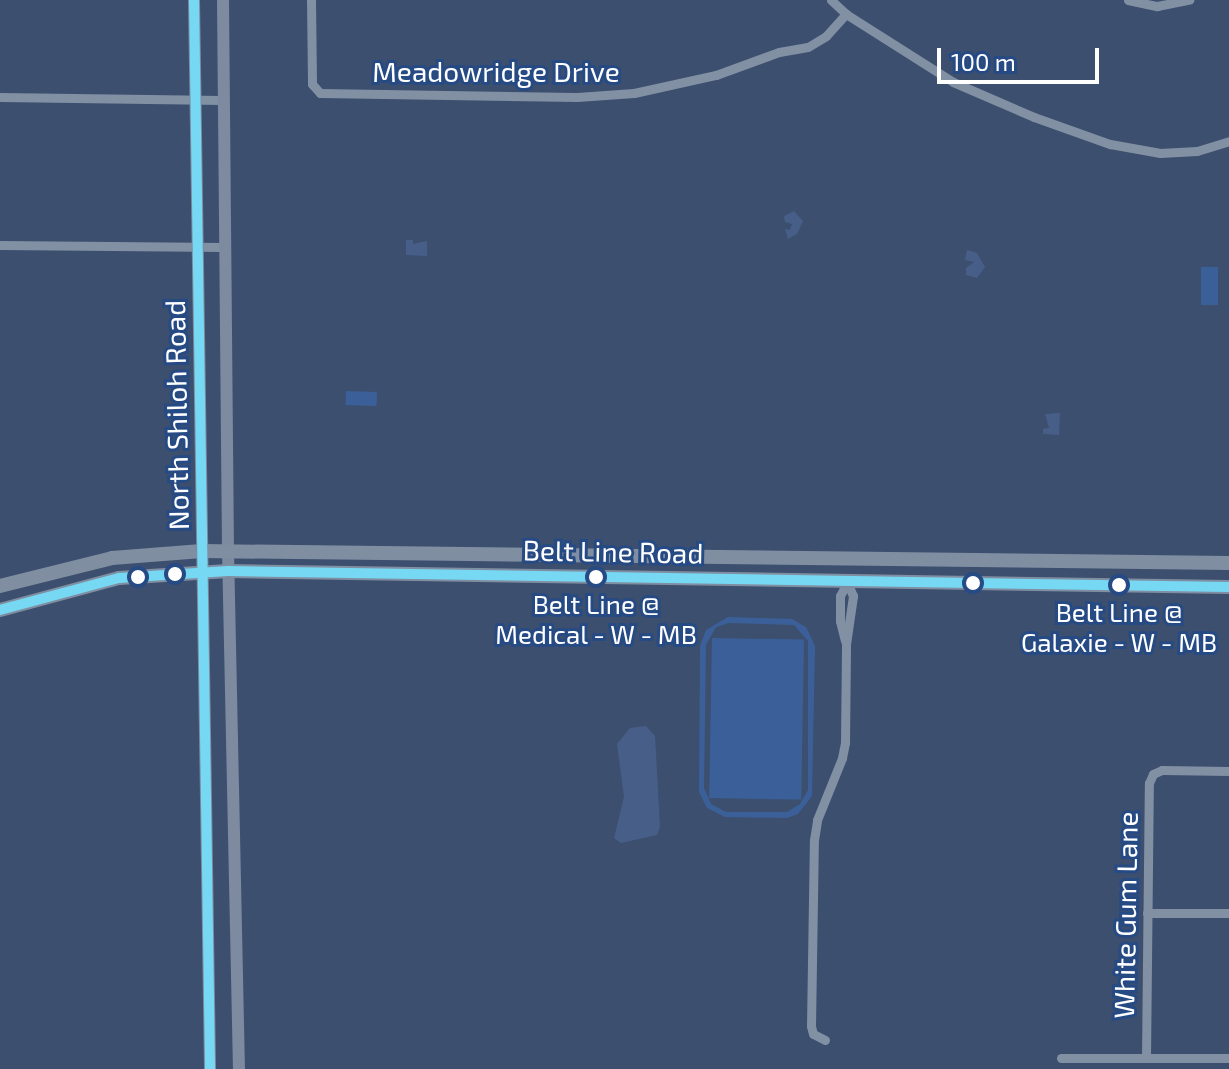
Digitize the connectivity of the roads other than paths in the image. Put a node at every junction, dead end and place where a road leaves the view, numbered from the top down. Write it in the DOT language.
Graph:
graph roads {
  1 [pos="194,0"];
  2 [pos="223,0"];
  3 [pos="311,0"];
  4 [pos="831,0"];
  5 [pos="1128,0"];
  6 [pos="1189,0"];
  7 [pos="846,14"];
  8 [pos="0,97"];
  9 [pos="193,100"];
  10 [pos="222,100"];
  11 [pos="1229,141"];
  12 [pos="0,245"];
  13 [pos="197,246"];
  14 [pos="224,247"];
  15 [pos="228,550"];
  16 [pos="202,551"];
  17 [pos="533,553"];
  18 [pos="859,558"];
  19 [pos="1053,561"];
  20 [pos="1229,563"];
  21 [pos="202,571"];
  22 [pos="228,571"];
  23 [pos="537,575"];
  24 [pos="847,582"];
  25 [pos="1054,585"];
  26 [pos="0,586"];
  27 [pos="1229,587"];
  28 [pos="0,610"];
  29 [pos="1229,771"];
  30 [pos="1147,913"];
  31 [pos="1229,913"];
  32 [pos="825,1040"];
  33 [pos="1061,1058"];
  34 [pos="1146,1058"];
  35 [pos="1229,1058"];
  36 [pos="210,1069"];
  37 [pos="239,1069"];
  1 -- 9 [label="main road, North Shiloh Road"];
  2 -- 10 [label="main road, North Shiloh Road"];
  3 -- 7 [label="street, Meadowridge Drive"];
  4 -- 7 [label="street"];
  5 -- 6 [label="street"];
  7 -- 11 [label="street"];
  8 -- 9 [label="street"];
  9 -- 10 [label="street"];
  9 -- 13 [label="main road, North Shiloh Road"];
  10 -- 14 [label="main road, North Shiloh Road"];
  12 -- 13 [label="street"];
  13 -- 14 [label="street"];
  13 -- 16 [label="main road, North Shiloh Road"];
  14 -- 15 [label="main road, North Shiloh Road"];
  15 -- 16 [label="main road, Belt Line Road"];
  15 -- 17 [label="main road, Belt Line Road"];
  15 -- 22 [label="main road, North Shiloh Road"];
  16 -- 21 [label="main road, North Shiloh Road"];
  16 -- 26 [label="main road, Belt Line Road"];
  17 -- 18 [label="main road, Belt Line Road"];
  17 -- 23 [label="main road"];
  18 -- 19 [label="main road, Belt Line Road"];
  18 -- 24 [label="main road"];
  19 -- 20 [label="main road, Belt Line Road"];
  19 -- 25 [label="main road"];
  21 -- 22 [label="main road, Belt Line Road"];
  21 -- 28 [label="main road, Belt Line Road"];
  21 -- 36 [label="main road, North Shiloh Road"];
  22 -- 23 [label="main road, Belt Line Road"];
  22 -- 37 [label="main road, North Shiloh Road"];
  23 -- 24 [label="main road, Belt Line Road"];
  24 -- 25 [label="main road, Belt Line Road"];
  24 -- 32 [label="street"];
  25 -- 27 [label="main road, Belt Line Road"];
  29 -- 30 [label="street, White Gum Lane"];
  30 -- 31 [label="street"];
  30 -- 34 [label="street, White Gum Lane"];
  33 -- 34 [label="street"];
  34 -- 35 [label="street"];
}
